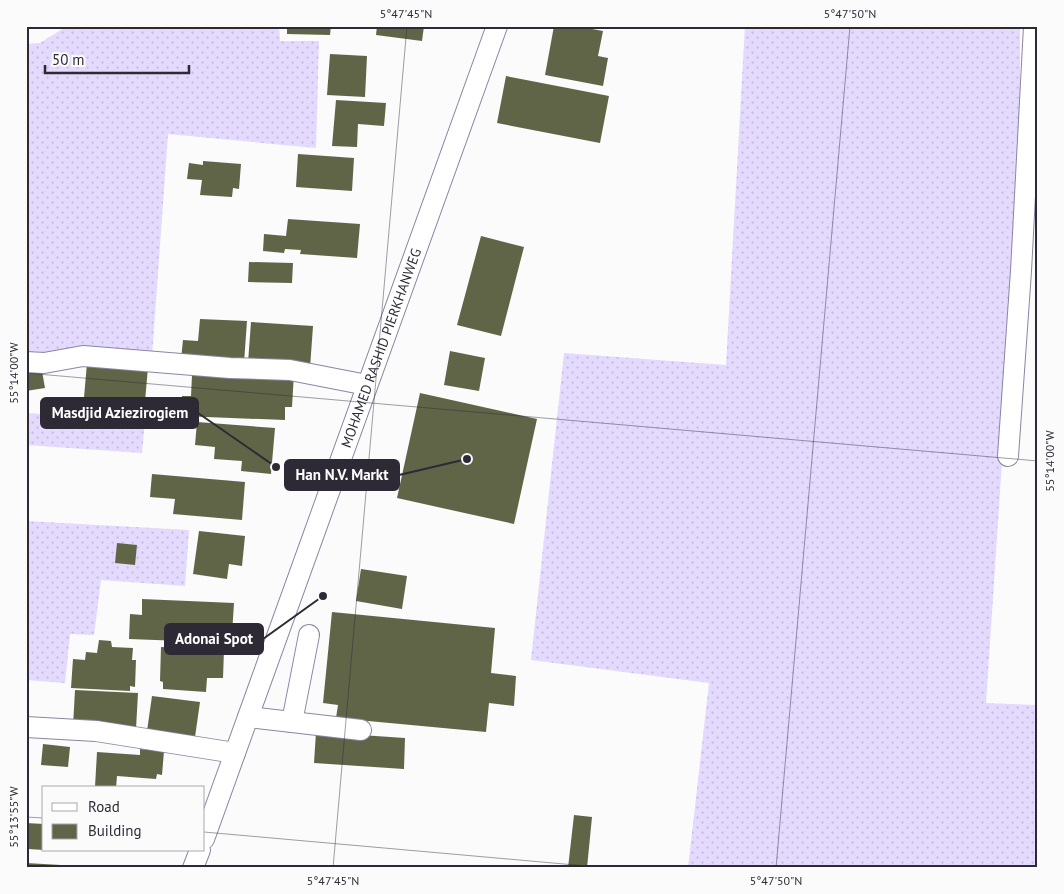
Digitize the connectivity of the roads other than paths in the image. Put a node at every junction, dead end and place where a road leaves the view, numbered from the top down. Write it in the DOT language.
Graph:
graph roads {
  1 [pos="497,26"];
  2 [pos="1034,26"];
  3 [pos="26,362"];
  4 [pos="367,385"];
  5 [pos="1008,456"];
  6 [pos="310,635"];
  7 [pos="248,717"];
  8 [pos="292,722"];
  9 [pos="26,727"];
  10 [pos="361,730"];
  11 [pos="235,753"];
  12 [pos="205,836"];
  13 [pos="199,852"];
  14 [pos="193,868"];
  1 -- 4 [label="street, MOHAMED RASHID PIERKHANWEG"];
  2 -- 5 [label="street"];
  3 -- 4 [label="street"];
  4 -- 7 [label="street, MOHAMED RASHID PIERKHANWEG"];
  6 -- 8 [label="street"];
  7 -- 8 [label="street"];
  7 -- 11 [label="street, MOHAMED RASHID PIERKHANWEG"];
  8 -- 10 [label="street"];
  9 -- 11 [label="street"];
  11 -- 12 [label="street, MOHAMED RASHID PIERKHANWEG"];
  13 -- 14 [label="street"];
}
